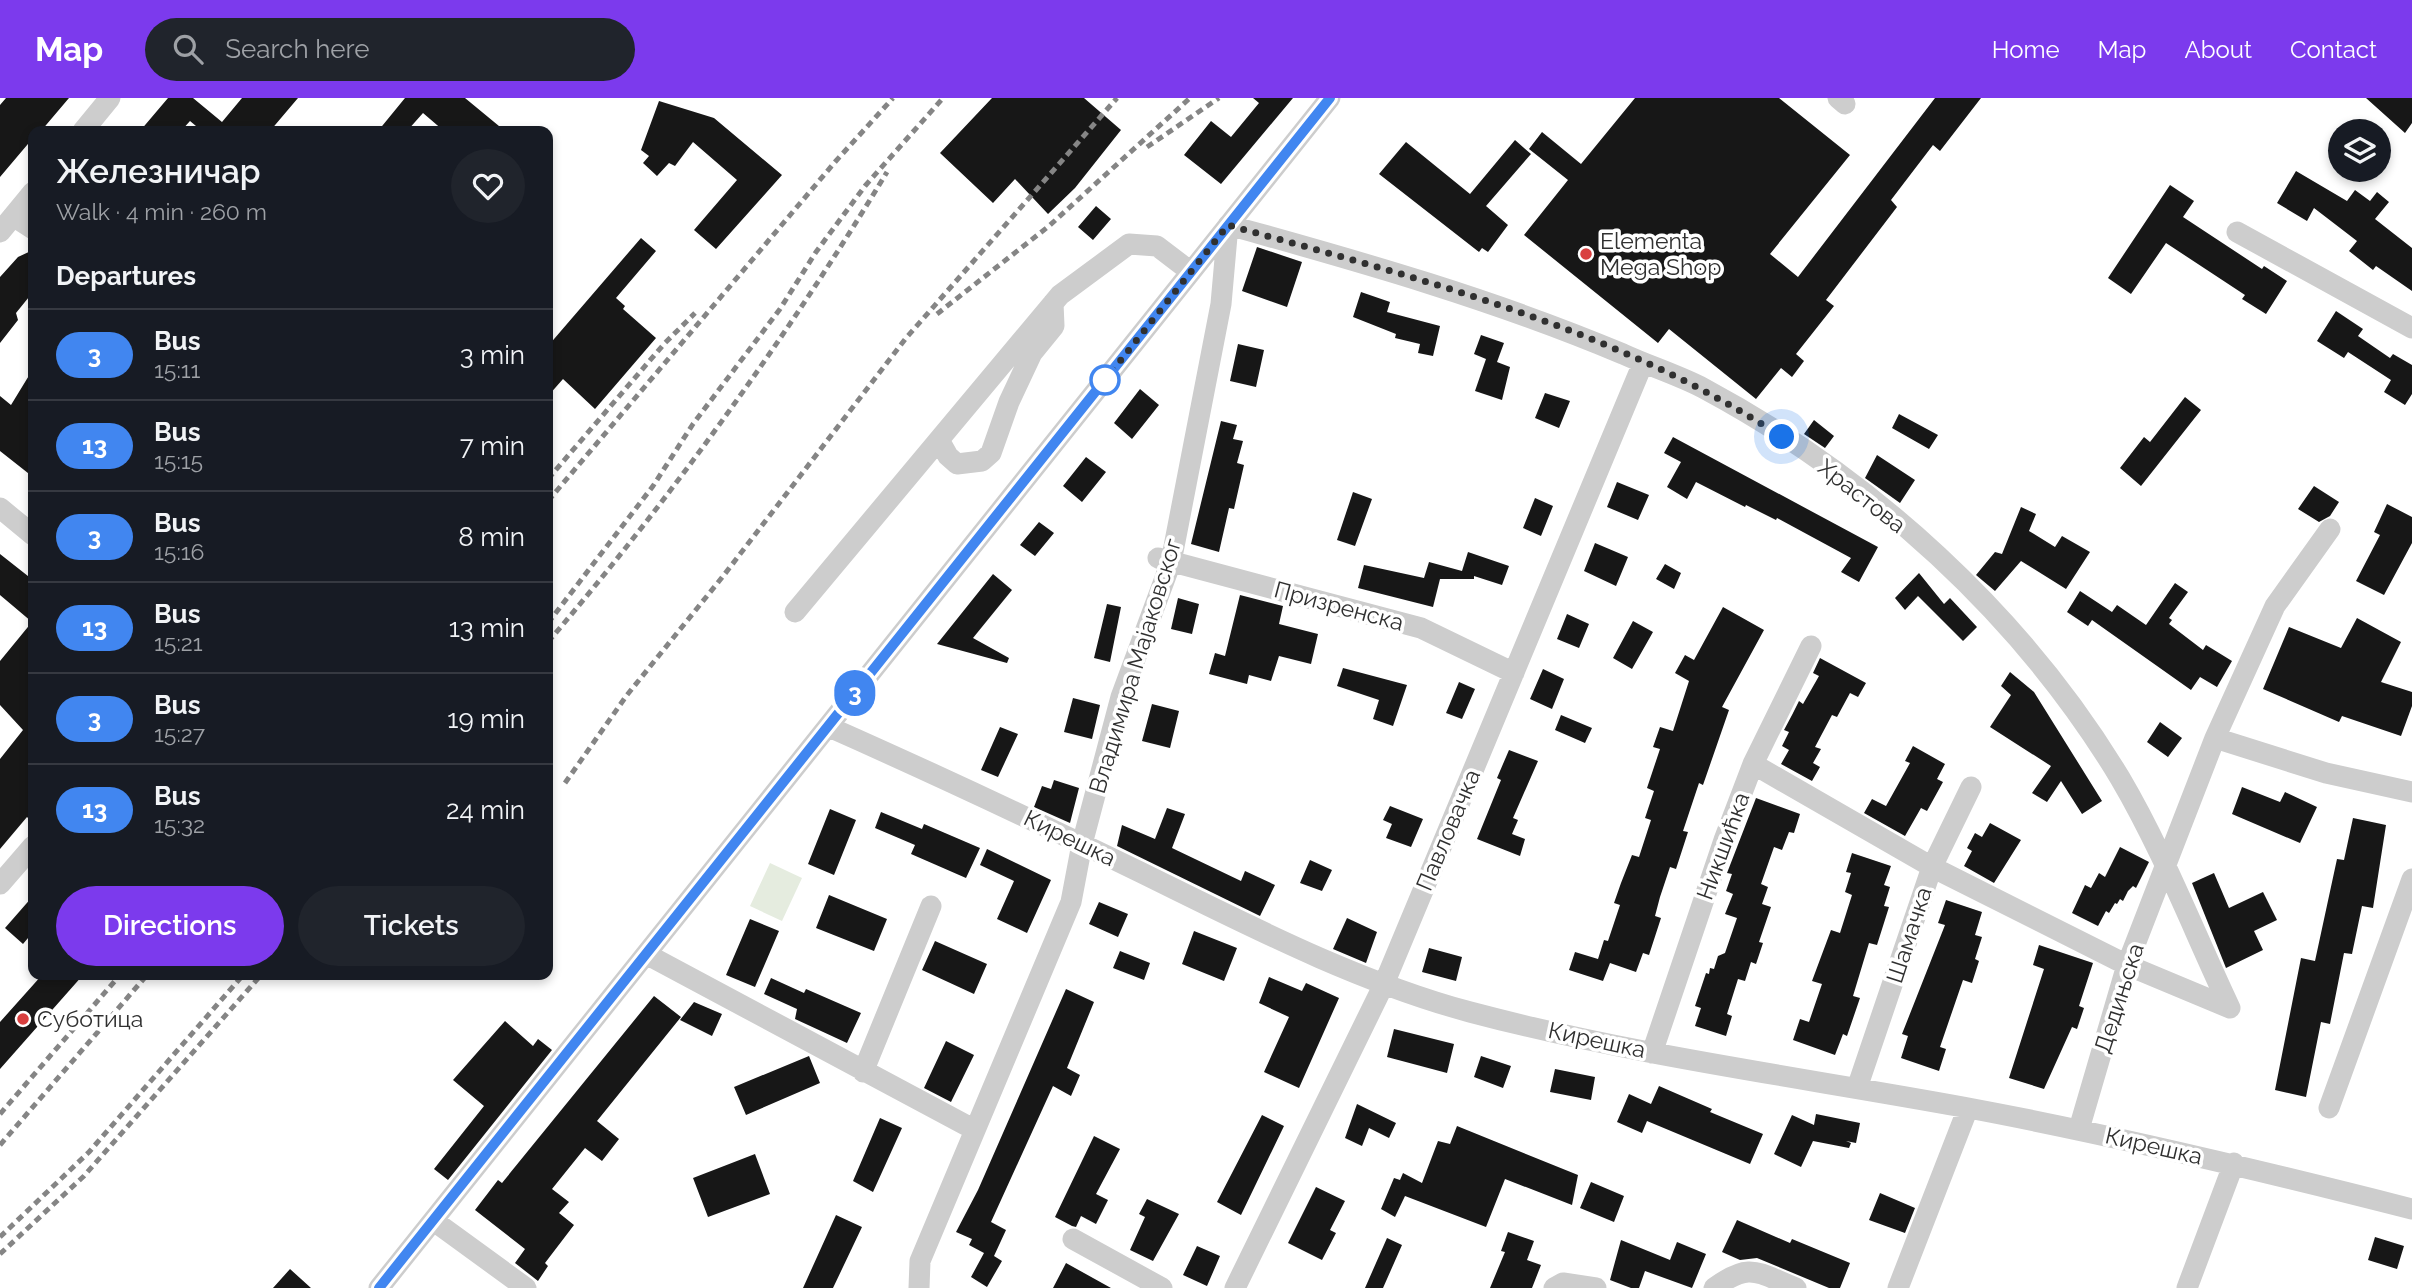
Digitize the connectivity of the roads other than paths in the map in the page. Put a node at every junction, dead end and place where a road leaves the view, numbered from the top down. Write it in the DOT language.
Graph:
graph roads {
  1 [pos="110,98"];
  2 [pos="1330,98"];
  3 [pos="87,126"];
  4 [pos="28,198"];
  5 [pos="7,224"];
  6 [pos="1228,225"];
  7 [pos="28,228"];
  8 [pos="2237,232"];
  9 [pos="1191,272"];
  10 [pos="1053,303"];
  11 [pos="2412,328"];
  12 [pos="1643,363"];
  13 [pos="939,440"];
  14 [pos="0,508"];
  15 [pos="2330,529"];
  16 [pos="28,531"];
  17 [pos="1165,560"];
  18 [pos="795,612"];
  19 [pos="1811,646"];
  20 [pos="1514,673"];
  21 [pos="829,727"];
  22 [pos="2215,738"];
  23 [pos="1753,764"];
  24 [pos="1971,787"];
  25 [pos="2412,792"];
  26 [pos="1082,844"];
  27 [pos="28,852"];
  28 [pos="1932,867"];
  29 [pos="2165,868"];
  30 [pos="2412,879"];
  31 [pos="0,884"];
  32 [pos="931,906"];
  33 [pos="646,954"];
  34 [pos="2127,965"];
  35 [pos="1384,984"];
  36 [pos="1652,1053"];
  37 [pos="863,1072"];
  38 [pos="1857,1088"];
  39 [pos="1968,1108"];
  40 [pos="2329,1108"];
  41 [pos="2079,1129"];
  42 [pos="975,1130"];
  43 [pos="2234,1163"];
  44 [pos="2412,1209"];
  45 [pos="434,1221"];
  46 [pos="1073,1239"];
  47 [pos="379,1288"];
  48 [pos="526,1288"];
  49 [pos="919,1288"];
  50 [pos="1162,1288"];
  51 [pos="1235,1288"];
  52 [pos="1554,1288"];
  53 [pos="1596,1288"];
  54 [pos="1714,1288"];
  55 [pos="1796,1288"];
  56 [pos="1898,1288"];
  57 [pos="2187,1288"];
  1 -- 3 [label="street"];
  2 -- 6 [label="street"];
  4 -- 5 [label="street"];
  5 -- 7 [label="street"];
  6 -- 9 [label="street"];
  6 -- 12 [label="street, Храстова"];
  6 -- 17 [label="street, Владимира Мајаковског"];
  8 -- 11 [label="street"];
  9 -- 10 [label="street"];
  9 -- 21 [label="street"];
  10 -- 13 [label="street"];
  10 -- 13 [label="street"];
  12 -- 20 [label="street, Павловачка"];
  12 -- 29 [label="street, Храстова"];
  13 -- 18 [label="street"];
  14 -- 16 [label="street"];
  15 -- 22 [label="street"];
  17 -- 20 [label="street, Призренска"];
  17 -- 26 [label="street, Владимира Мајаковског"];
  19 -- 23 [label="street, Никшићка"];
  20 -- 35 [label="street, Павловачка"];
  21 -- 26 [label="street, Кирешка"];
  21 -- 33 [label="street"];
  22 -- 25 [label="street"];
  22 -- 29 [label="street"];
  23 -- 28 [label="street"];
  23 -- 36 [label="street, Никшићка"];
  24 -- 28 [label="street, Шамачка"];
  26 -- 35 [label="street, Кирешка"];
  26 -- 42 [label="street, Владимира Мајаковског"];
  27 -- 31 [label="street"];
  28 -- 34 [label="street"];
  28 -- 38 [label="street, Шамачка"];
  29 -- 34 [label="street, Дедињска"];
  29 -- 34 [label="street, Храстова"];
  30 -- 40 [label="street"];
  32 -- 37 [label="street"];
  33 -- 37 [label="street"];
  33 -- 45 [label="street"];
  34 -- 41 [label="street, Дедињска"];
  35 -- 36 [label="street, Кирешка"];
  35 -- 51 [label="street, Павловачка"];
  36 -- 38 [label="street, Кирешка"];
  37 -- 42 [label="street"];
  38 -- 39 [label="street, Кирешка"];
  39 -- 41 [label="street, Кирешка"];
  39 -- 56 [label="street"];
  41 -- 43 [label="street, Кирешка"];
  42 -- 49 [label="street, Владимира Мајаковског"];
  43 -- 44 [label="street, Кирешка"];
  43 -- 57 [label="street"];
  45 -- 47 [label="street"];
  45 -- 48 [label="street"];
  46 -- 50 [label="street"];
  52 -- 53 [label="street"];
  54 -- 55 [label="street"];
}
